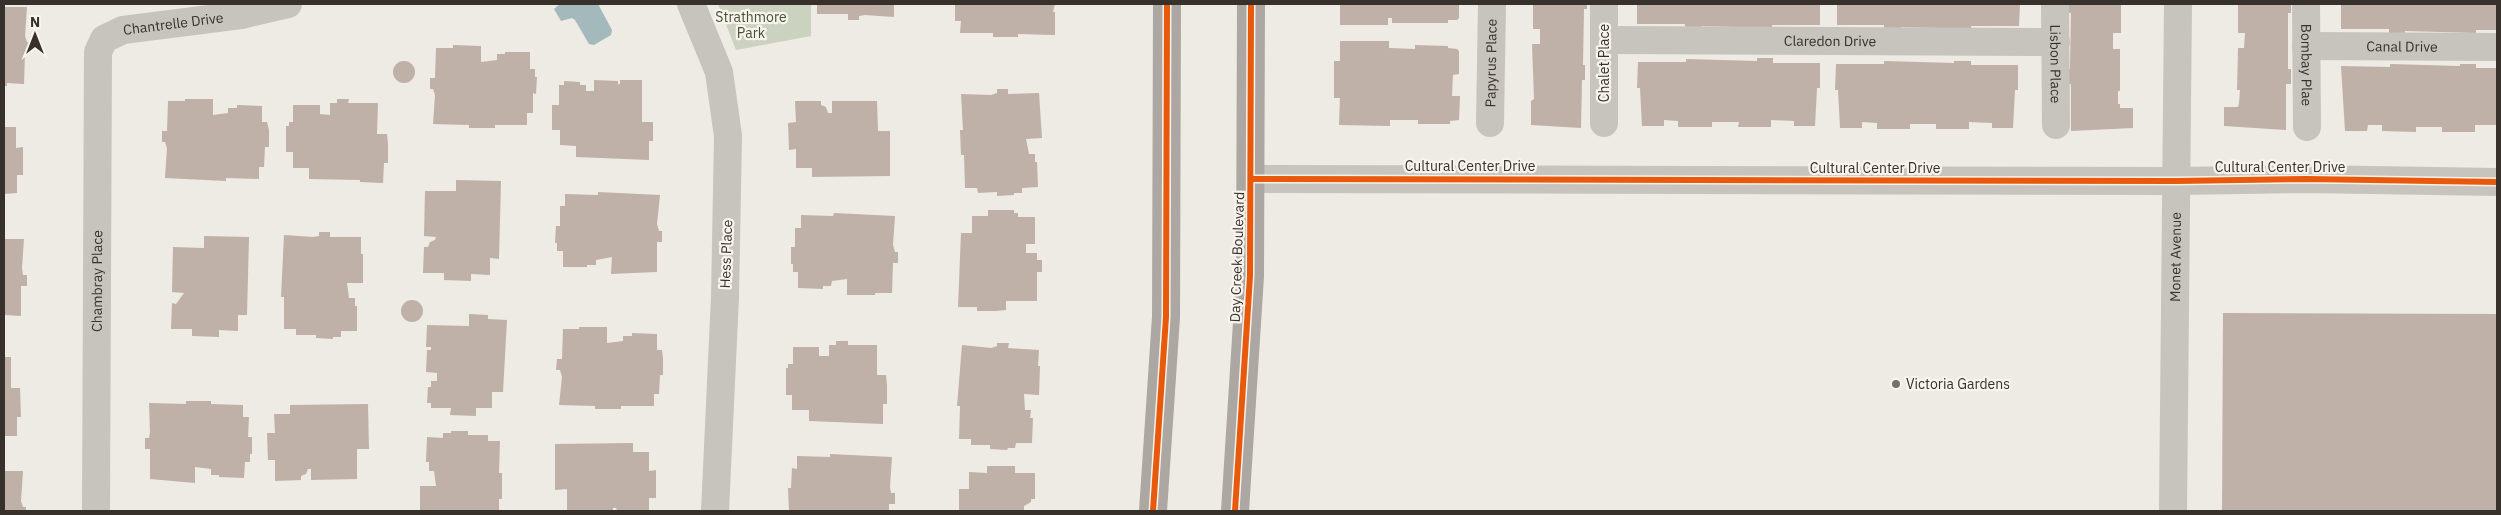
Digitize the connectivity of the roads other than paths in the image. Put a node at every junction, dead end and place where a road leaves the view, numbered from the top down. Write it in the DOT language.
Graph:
graph roads {
  1 [pos="288,4"];
  2 [pos="691,4"];
  3 [pos="1167,4"];
  4 [pos="1251,4"];
  5 [pos="1492,4"];
  6 [pos="1604,4"];
  7 [pos="2055,4"];
  8 [pos="2178,4"];
  9 [pos="2306,4"];
  10 [pos="1604,40"];
  11 [pos="2056,42"];
  12 [pos="2306,46"];
  13 [pos="2497,47"];
  14 [pos="98,52"];
  15 [pos="1490,123"];
  16 [pos="1604,123"];
  17 [pos="2056,125"];
  18 [pos="2307,127"];
  19 [pos="1252,179"];
  20 [pos="2176,181"];
  21 [pos="2497,182"];
  22 [pos="96,511"];
  23 [pos="715,511"];
  24 [pos="1153,511"];
  25 [pos="1235,511"];
  26 [pos="2173,511"];
  1 -- 14 [label="street, Chantrelle Drive"];
  2 -- 23 [label="street, Hess Place"];
  3 -- 24 [label="main road"];
  4 -- 19 [label="main road, Day Creek Boulevard"];
  5 -- 15 [label="street, Papyrus Place"];
  6 -- 10 [label="street, Chalet Place"];
  7 -- 11 [label="street, Lisbon Place"];
  8 -- 20 [label="street, Monet Avenue"];
  9 -- 12 [label="street, Bombay Plae"];
  10 -- 11 [label="street, Claredon Drive"];
  10 -- 16 [label="street, Chalet Place"];
  11 -- 17 [label="street, Lisbon Place"];
  12 -- 13 [label="street, Canal Drive"];
  12 -- 18 [label="street, Bombay Plae"];
  14 -- 22 [label="street, Chambray Place"];
  19 -- 20 [label="street, Cultural Center Drive"];
  19 -- 25 [label="main road, Day Creek Boulevard"];
  20 -- 21 [label="street, Cultural Center Drive"];
  20 -- 26 [label="street, Monet Avenue"];
}
